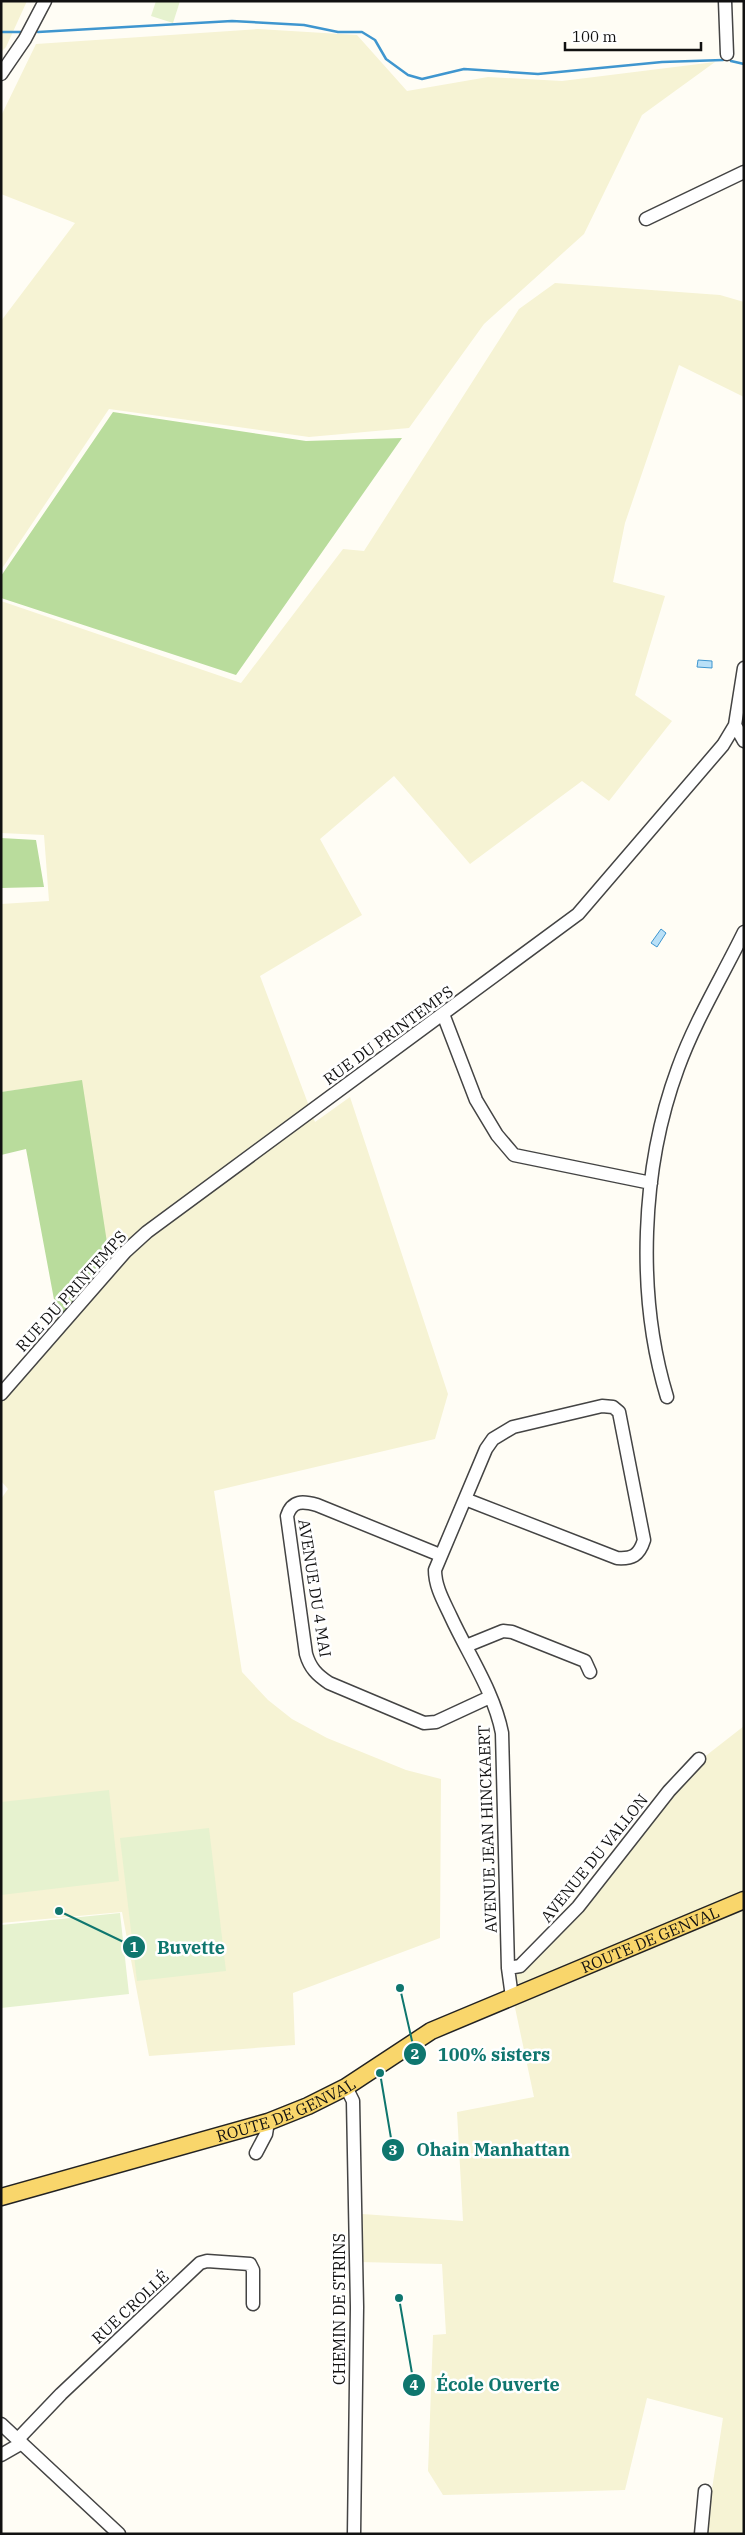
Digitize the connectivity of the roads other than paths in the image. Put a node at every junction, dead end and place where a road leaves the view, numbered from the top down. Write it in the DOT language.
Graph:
graph roads {
  1 [pos="45,1"];
  2 [pos="725,1"];
  3 [pos="727,54"];
  4 [pos="1,74"];
  5 [pos="744,172"];
  6 [pos="646,219"];
  7 [pos="744,668"];
  8 [pos="735,725"];
  9 [pos="744,741"];
  10 [pos="744,932"];
  11 [pos="443,1014"];
  12 [pos="651,1183"];
  13 [pos="1,1394"];
  14 [pos="667,1397"];
  15 [pos="465,1499"];
  16 [pos="440,1555"];
  17 [pos="466,1646"];
  18 [pos="590,1672"];
  19 [pos="490,1697"];
  20 [pos="699,1759"];
  21 [pos="744,1900"];
  22 [pos="508,1968"];
  23 [pos="512,1997"];
  24 [pos="346,2087"];
  25 [pos="268,2122"];
  26 [pos="256,2153"];
  27 [pos="1,2197"];
  28 [pos="253,2304"];
  29 [pos="1,2424"];
  30 [pos="20,2441"];
  31 [pos="1,2455"];
  32 [pos="705,2491"];
  33 [pos="119,2534"];
  34 [pos="354,2534"];
  35 [pos="701,2534"];
  1 -- 4 [label="street"];
  2 -- 3 [label="street"];
  5 -- 6 [label="street"];
  7 -- 8 [label="street, RUE DU PRINTEMPS"];
  8 -- 9 [label="street"];
  8 -- 11 [label="street, RUE DU PRINTEMPS"];
  10 -- 12 [label="street"];
  11 -- 12 [label="street"];
  11 -- 13 [label="street, RUE DU PRINTEMPS"];
  12 -- 14 [label="street"];
  15 -- 15 [label="street, AVENUE JEAN HINCKAERT"];
  15 -- 16 [label="street, AVENUE JEAN HINCKAERT"];
  16 -- 17 [label="street, AVENUE JEAN HINCKAERT"];
  16 -- 19 [label="street, AVENUE DU 4 MAI"];
  17 -- 18 [label="street"];
  17 -- 19 [label="street, AVENUE JEAN HINCKAERT"];
  19 -- 22 [label="street, AVENUE JEAN HINCKAERT"];
  20 -- 22 [label="street, AVENUE DU VALLON"];
  21 -- 23 [label="main road, ROUTE DE GENVAL"];
  22 -- 23 [label="street, AVENUE JEAN HINCKAERT"];
  23 -- 24 [label="main road, ROUTE DE GENVAL"];
  24 -- 25 [label="main road, ROUTE DE GENVAL"];
  24 -- 34 [label="street, CHEMIN DE STRINS"];
  25 -- 26 [label="street"];
  25 -- 27 [label="main road, ROUTE DE GENVAL"];
  28 -- 30 [label="street, RUE CROLLÉ"];
  29 -- 30 [label="street"];
  30 -- 31 [label="street, RUE CROLLÉ"];
  30 -- 33 [label="street"];
  32 -- 35 [label="street"];
}
